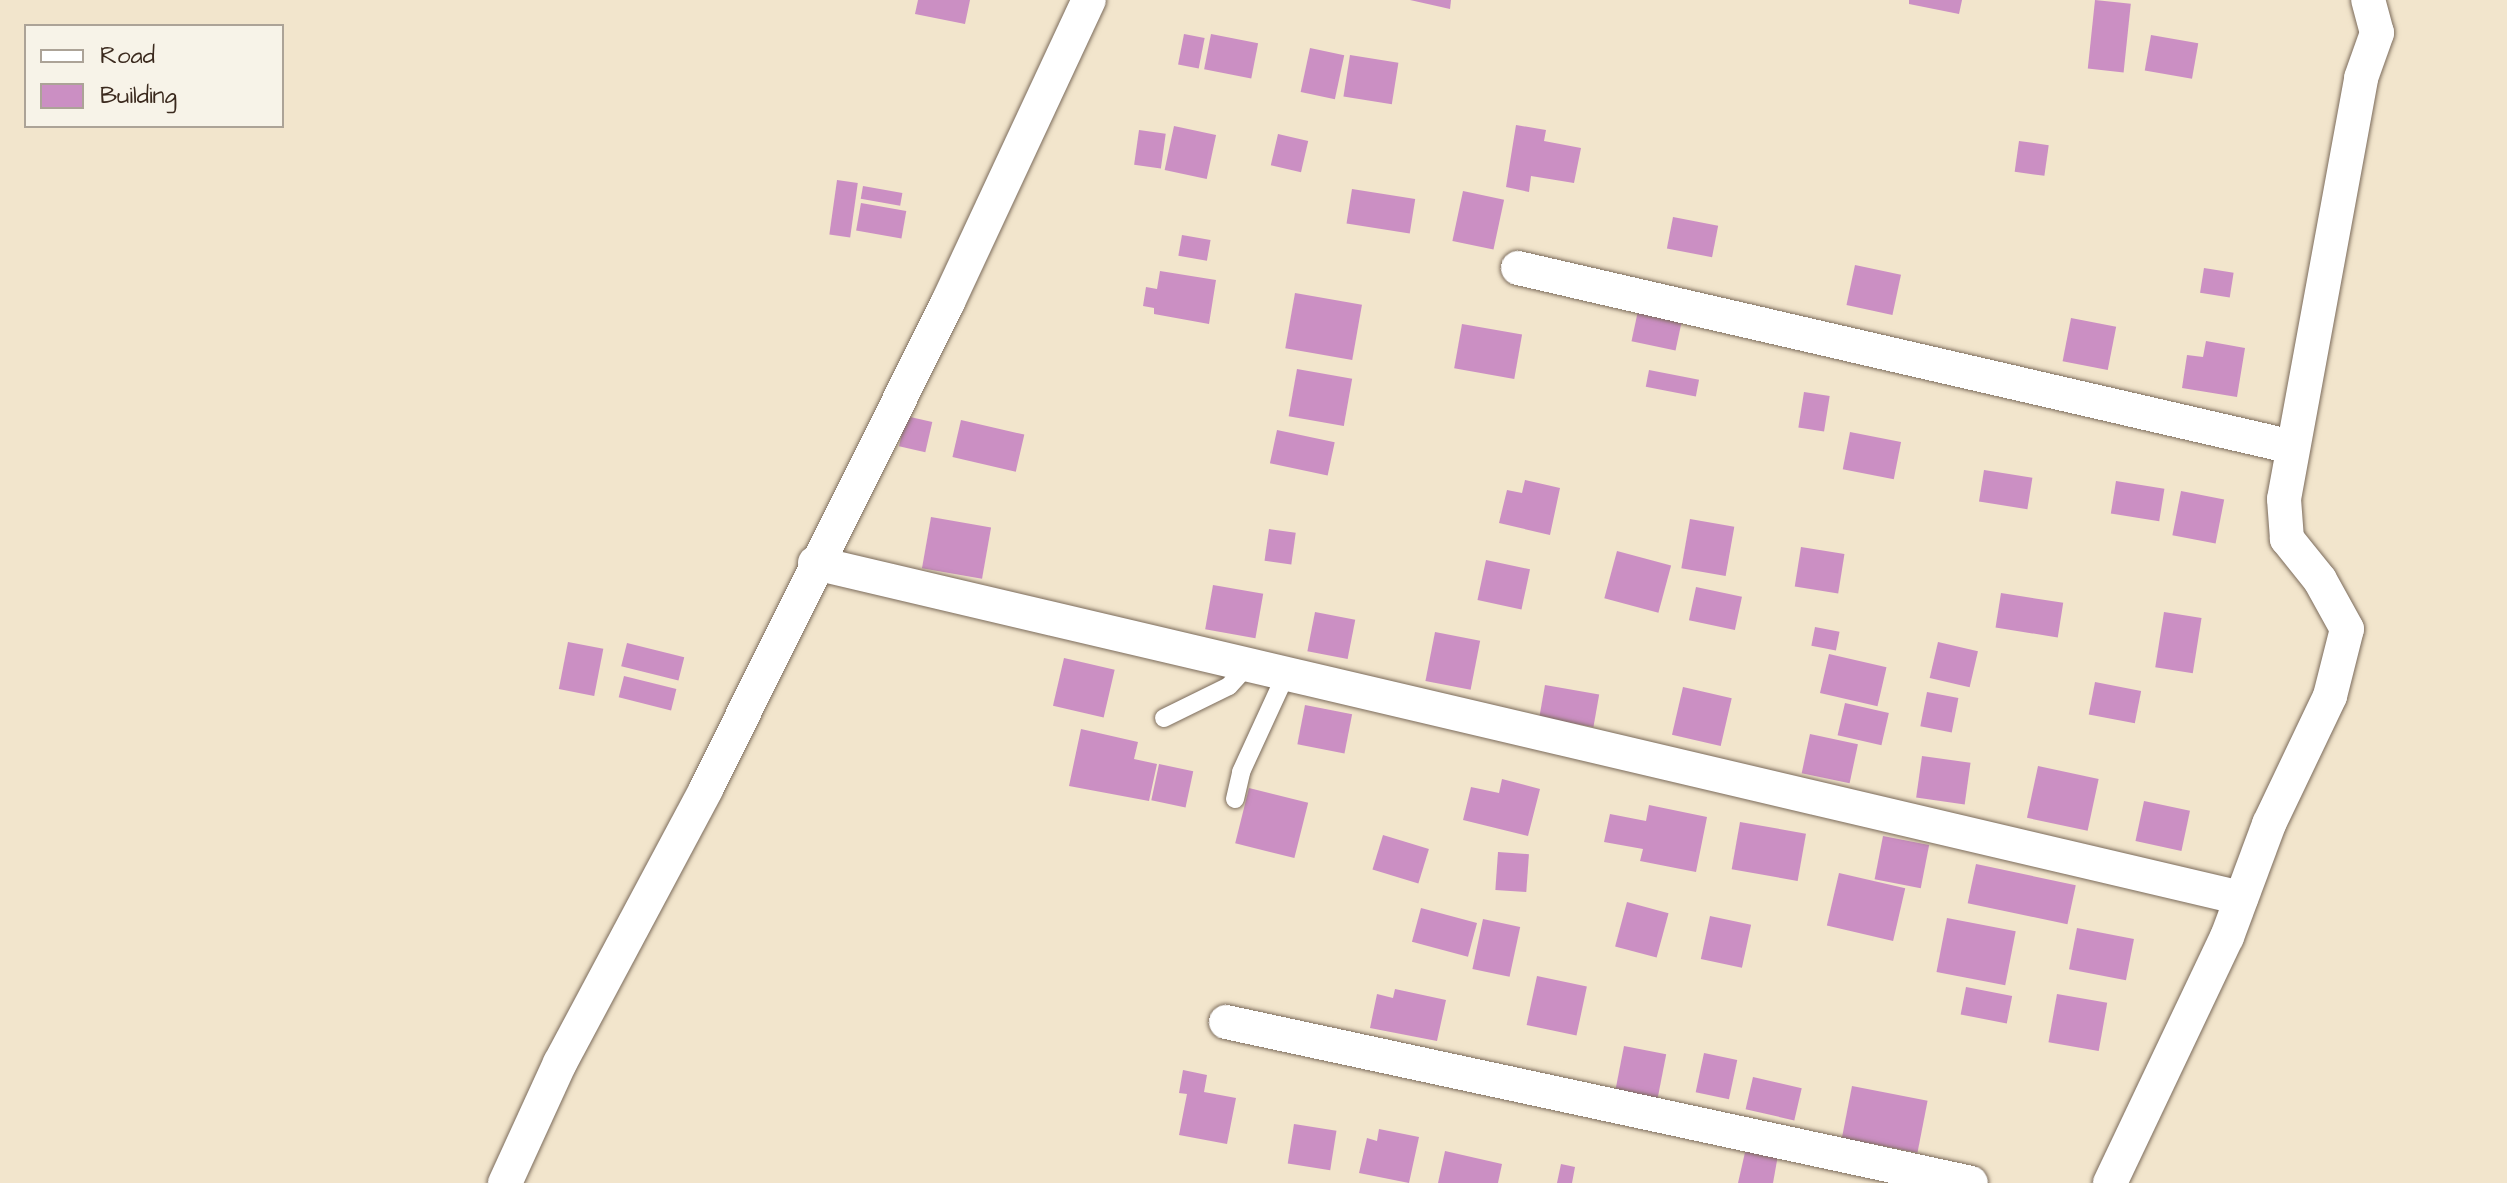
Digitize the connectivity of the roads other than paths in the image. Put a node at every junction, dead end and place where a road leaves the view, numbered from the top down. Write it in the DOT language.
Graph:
graph roads {
  1 [pos="1089,0"];
  2 [pos="2368,0"];
  3 [pos="1518,268"];
  4 [pos="2293,447"];
  5 [pos="815,563"];
  6 [pos="1248,665"];
  7 [pos="1286,674"];
  8 [pos="1164,718"];
  9 [pos="1235,799"];
  10 [pos="2241,898"];
  11 [pos="1226,1022"];
  12 [pos="505,1183"];
  13 [pos="1971,1183"];
  14 [pos="2110,1183"];
  1 -- 5 [label="street"];
  2 -- 4 [label="street"];
  3 -- 4 [label="street"];
  4 -- 10 [label="street"];
  5 -- 6 [label="street"];
  5 -- 12 [label="street"];
  6 -- 7 [label="street"];
  6 -- 8 [label="lane"];
  7 -- 9 [label="lane"];
  7 -- 10 [label="street"];
  10 -- 14 [label="street"];
  11 -- 13 [label="street"];
}
